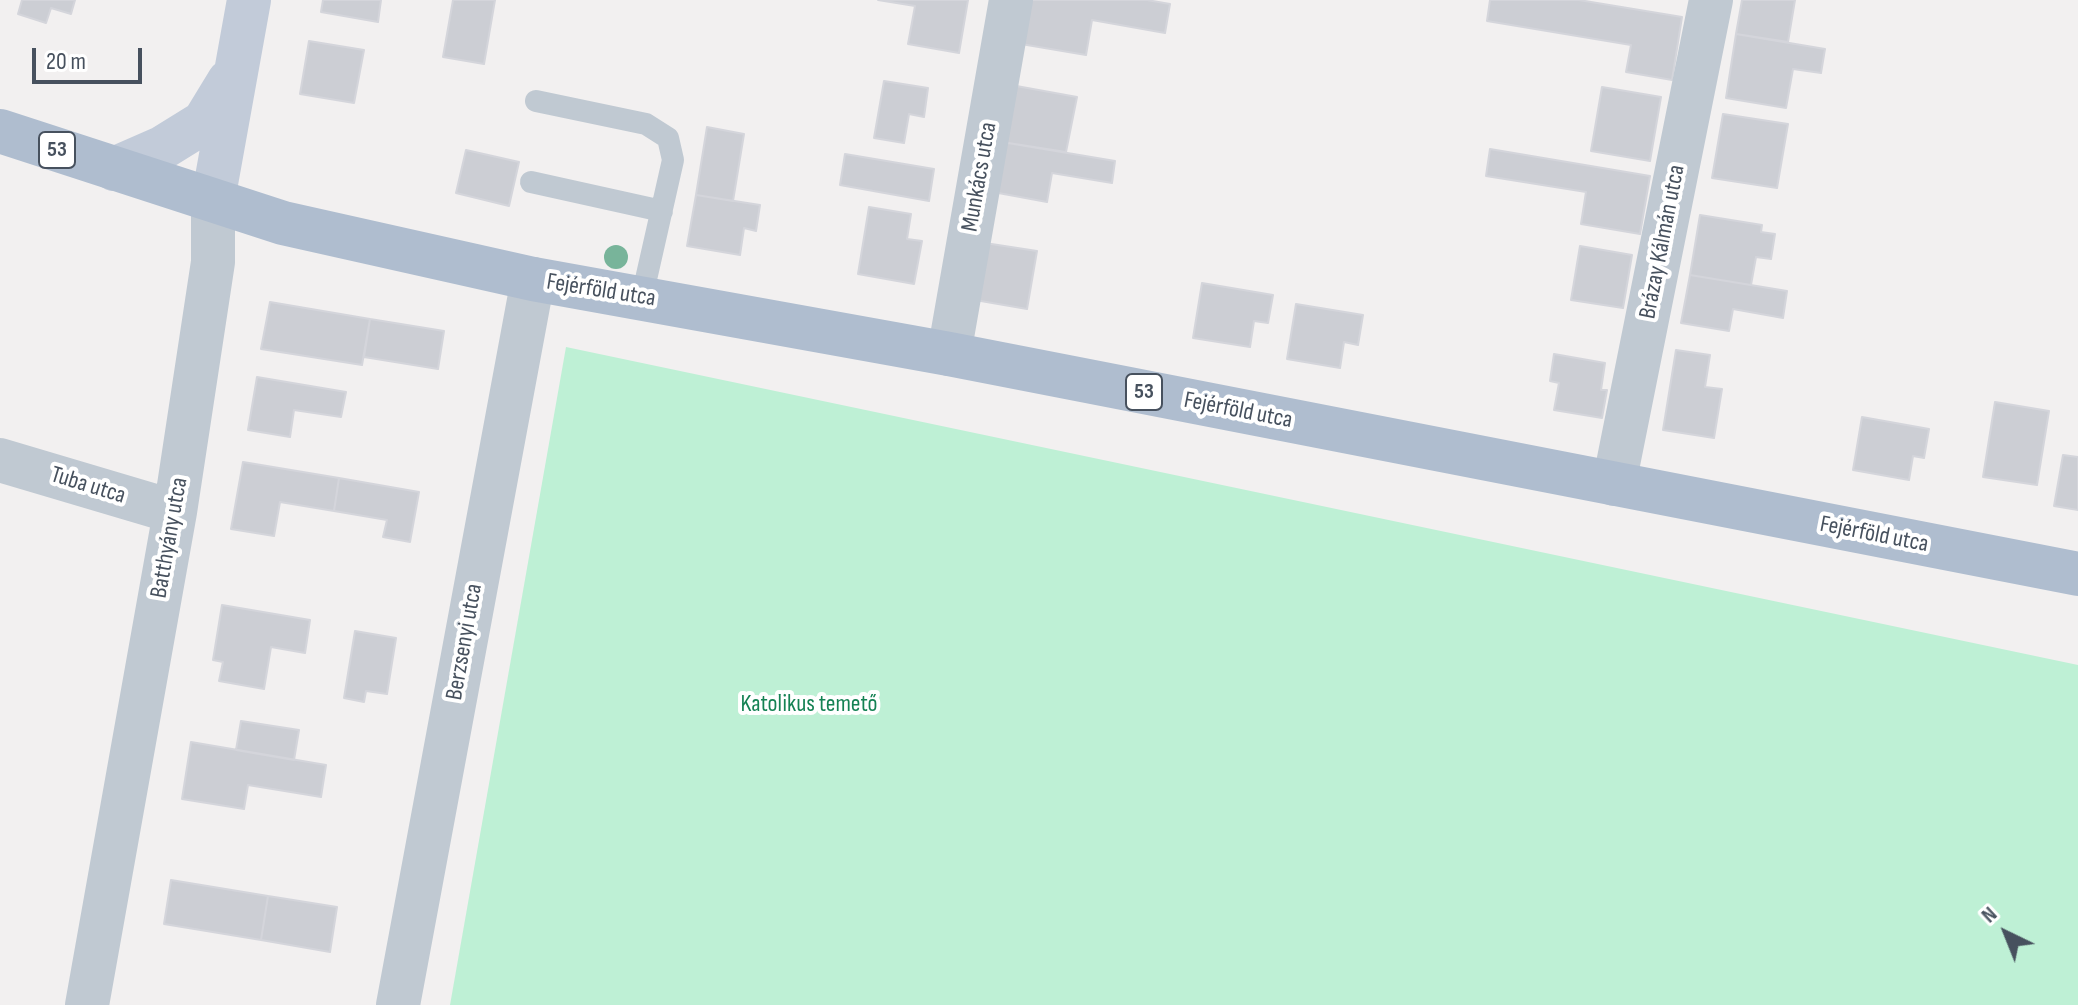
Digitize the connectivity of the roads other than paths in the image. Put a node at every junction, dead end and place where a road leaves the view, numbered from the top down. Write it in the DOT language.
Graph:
graph roads {
  1 [pos="249,0"];
  2 [pos="1011,0"];
  3 [pos="1711,0"];
  4 [pos="237,69"];
  5 [pos="536,101"];
  6 [pos="0,131"];
  7 [pos="114,169"];
  8 [pos="531,182"];
  9 [pos="213,200"];
  10 [pos="662,211"];
  11 [pos="533,279"];
  12 [pos="642,297"];
  13 [pos="949,354"];
  14 [pos="0,460"];
  15 [pos="1614,484"];
  16 [pos="175,512"];
  17 [pos="2078,574"];
  18 [pos="87,1005"];
  19 [pos="398,1005"];
  1 -- 4 [label="main road, Batthyány utca"];
  2 -- 13 [label="street, Munkács utca"];
  3 -- 15 [label="street, Brázay Kálmán utca"];
  4 -- 7 [label="main road, Batthyány utca"];
  4 -- 9 [label="main road, Batthyány utca"];
  5 -- 10 [label="lane"];
  6 -- 7 [label="main road, 53"];
  7 -- 9 [label="main road, 53"];
  8 -- 10 [label="lane"];
  9 -- 11 [label="main road, Fejérföld utca / 53"];
  9 -- 16 [label="street, Batthyány utca"];
  10 -- 12 [label="lane"];
  11 -- 12 [label="main road, Fejérföld utca / 53"];
  11 -- 19 [label="street, Berzsenyi utca"];
  12 -- 13 [label="main road, Fejérföld utca / 53"];
  13 -- 15 [label="main road, Fejérföld utca / 53"];
  14 -- 16 [label="street, Tuba utca"];
  15 -- 17 [label="main road, Fejérföld utca / 53"];
  16 -- 18 [label="street, Batthyány utca"];
}
